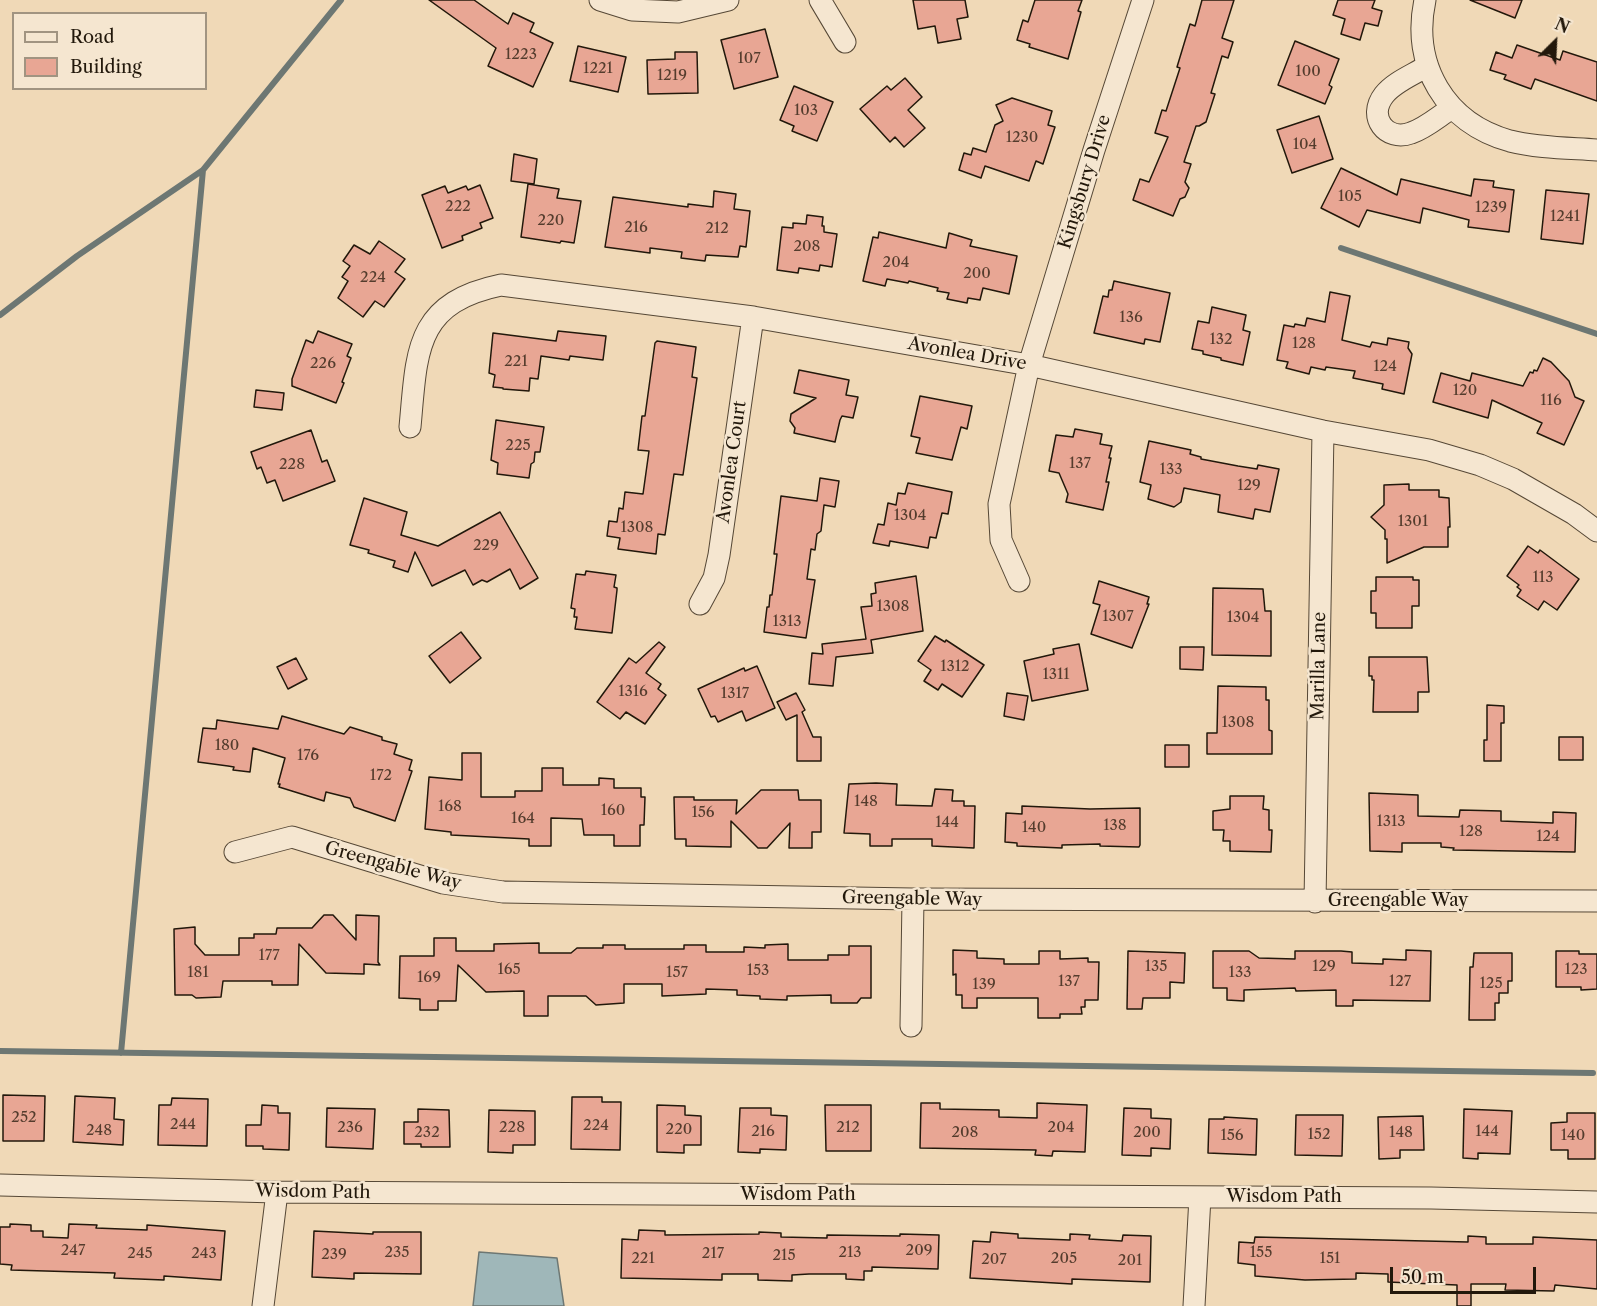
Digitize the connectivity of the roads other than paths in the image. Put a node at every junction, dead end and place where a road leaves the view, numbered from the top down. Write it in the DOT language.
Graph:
graph roads {
  1 [pos="600,0"];
  2 [pos="728,0"];
  3 [pos="820,0"];
  4 [pos="1143,0"];
  5 [pos="1425,0"];
  6 [pos="845,42"];
  7 [pos="1427,66"];
  8 [pos="1452,108"];
  9 [pos="1597,150"];
  10 [pos="753,317"];
  11 [pos="1029,365"];
  12 [pos="410,427"];
  13 [pos="1323,430"];
  14 [pos="1597,531"];
  15 [pos="1019,581"];
  16 [pos="700,604"];
  17 [pos="235,852"];
  18 [pos="913,899"];
  19 [pos="1597,901"];
  20 [pos="1315,902"];
  21 [pos="911,1026"];
  22 [pos="0,1185"];
  23 [pos="277,1192"];
  24 [pos="1200,1197"];
  25 [pos="1597,1202"];
  26 [pos="263,1306"];
  27 [pos="1194,1306"];
  1 -- 2 [label="street"];
  3 -- 6 [label="street"];
  4 -- 11 [label="street, Kingsbury Drive"];
  5 -- 7 [label="street"];
  7 -- 8 [label="street"];
  7 -- 8 [label="street"];
  8 -- 9 [label="street"];
  10 -- 11 [label="street, Avonlea Drive"];
  10 -- 12 [label="street, Avonlea Drive"];
  10 -- 16 [label="street, Avonlea Court"];
  11 -- 13 [label="street, Avonlea Drive"];
  11 -- 15 [label="street, Kingsbury Drive"];
  13 -- 14 [label="street, Avonlea Drive"];
  13 -- 20 [label="street, Marilla Lane"];
  17 -- 18 [label="street, Greengable Way"];
  18 -- 20 [label="street, Greengable Way"];
  18 -- 21 [label="street"];
  19 -- 20 [label="street, Greengable Way"];
  22 -- 23 [label="street, Wisdom Path"];
  23 -- 24 [label="street, Wisdom Path"];
  23 -- 26 [label="street"];
  24 -- 25 [label="street, Wisdom Path"];
  24 -- 27 [label="street"];
}
